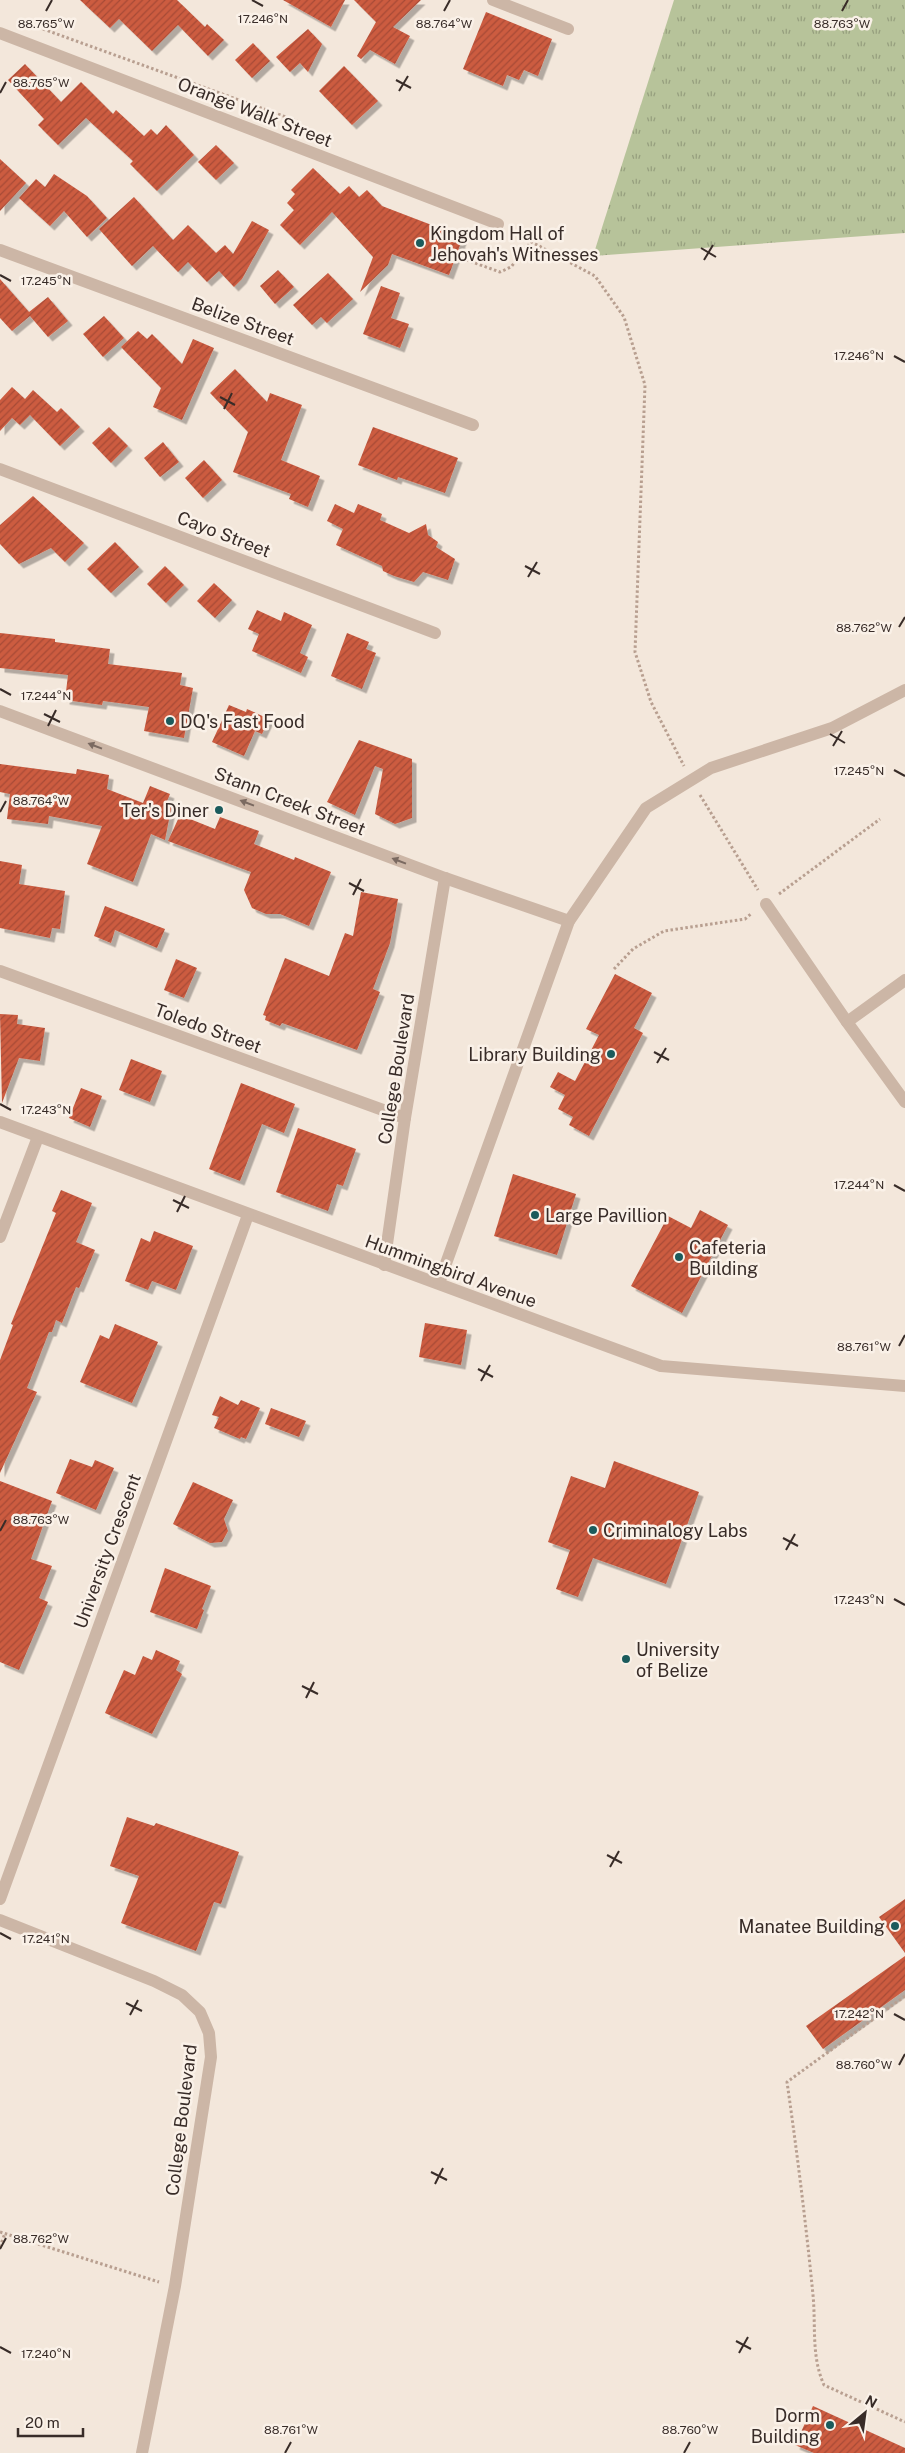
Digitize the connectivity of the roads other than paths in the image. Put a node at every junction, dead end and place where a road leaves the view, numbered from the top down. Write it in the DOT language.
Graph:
graph roads {
  1 [pos="493,0"];
  2 [pos="568,29"];
  3 [pos="0,33"];
  4 [pos="498,224"];
  5 [pos="0,250"];
  6 [pos="473,425"];
  7 [pos="0,469"];
  8 [pos="435,633"];
  9 [pos="905,690"];
  10 [pos="0,711"];
  11 [pos="445,878"];
  12 [pos="766,904"];
  13 [pos="568,921"];
  14 [pos="0,971"];
  15 [pos="905,980"];
  16 [pos="846,1022"];
  17 [pos="905,1102"];
  18 [pos="405,1118"];
  19 [pos="0,1122"];
  20 [pos="38,1137"];
  21 [pos="248,1216"];
  22 [pos="0,1237"];
  23 [pos="384,1265"];
  24 [pos="439,1283"];
  25 [pos="905,1386"];
  26 [pos="0,1898"];
  27 [pos="0,1920"];
  28 [pos="142,2453"];
  1 -- 2 [label="street"];
  3 -- 4 [label="street, Orange Walk Street"];
  5 -- 6 [label="street, Belize Street"];
  7 -- 8 [label="street, Cayo Street"];
  9 -- 13 [label="street"];
  11 -- 10 [label="street, Stann Creek Street, one-way"];
  11 -- 13 [label="street, Stann Creek Street"];
  11 -- 18 [label="street, College Boulevard"];
  12 -- 16 [label="street"];
  13 -- 24 [label="street"];
  14 -- 18 [label="street, Toledo Street"];
  15 -- 16 [label="street"];
  16 -- 17 [label="street"];
  18 -- 23 [label="street, College Boulevard"];
  19 -- 20 [label="street, Hummingbird Avenue"];
  20 -- 21 [label="street, Hummingbird Avenue"];
  20 -- 22 [label="street"];
  21 -- 23 [label="street, Hummingbird Avenue"];
  21 -- 26 [label="street, University Crescent"];
  23 -- 24 [label="street, Hummingbird Avenue"];
  24 -- 25 [label="street, Hummingbird Avenue"];
  27 -- 28 [label="street, College Boulevard"];
}
